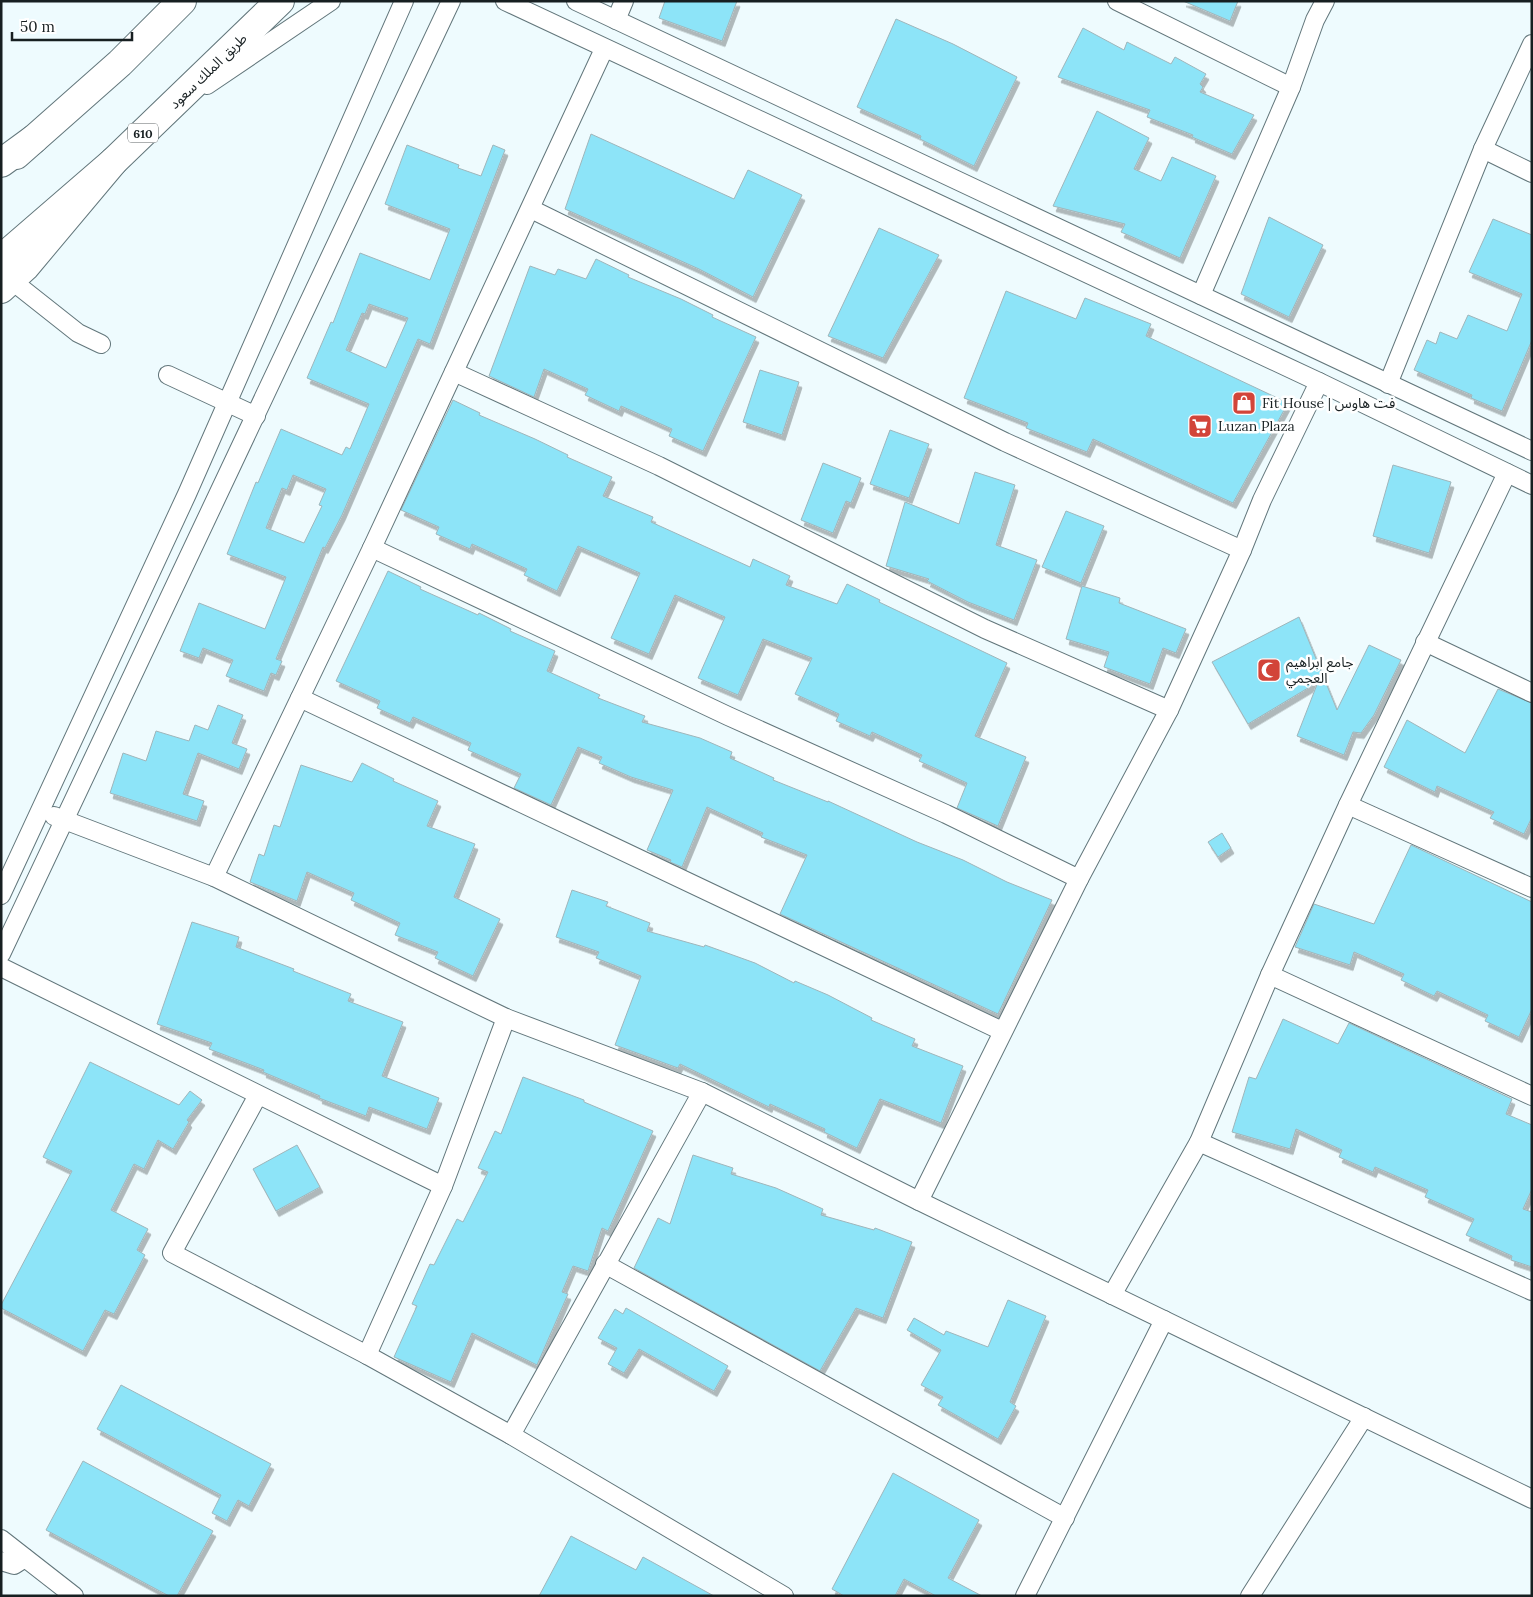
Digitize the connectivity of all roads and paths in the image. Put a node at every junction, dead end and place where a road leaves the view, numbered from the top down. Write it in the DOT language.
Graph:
graph roads {
  1 [pos="182,1"];
  2 [pos="280,1"];
  3 [pos="331,1"];
  4 [pos="404,1"];
  5 [pos="451,1"];
  6 [pos="505,1"];
  7 [pos="576,1"];
  8 [pos="624,1"];
  9 [pos="1117,1"];
  10 [pos="1325,1"];
  11 [pos="616,20"];
  12 [pos="1532,44"];
  13 [pos="604,49"];
  14 [pos="1291,87"];
  15 [pos="163,114"];
  16 [pos="34,139"];
  17 [pos="1483,149"];
  18 [pos="1,164"];
  19 [pos="1,168"];
  20 [pos="1532,173"];
  21 [pos="531,209"];
  22 [pos="4,276"];
  23 [pos="1201,295"];
  24 [pos="101,344"];
  25 [pos="454,372"];
  26 [pos="168,375"];
  27 [pos="1319,382"];
  28 [pos="1388,384"];
  29 [pos="228,402"];
  30 [pos="256,416"];
  31 [pos="1532,451"];
  32 [pos="1507,473"];
  33 [pos="1532,485"];
  34 [pos="372,548"];
  35 [pos="1242,550"];
  36 [pos="1425,642"];
  37 [pos="1532,692"];
  38 [pos="300,698"];
  39 [pos="1169,710"];
  40 [pos="1348,805"];
  41 [pos="42,812"];
  42 [pos="64,818"];
  43 [pos="214,877"];
  44 [pos="1079,879"];
  45 [pos="1532,888"];
  46 [pos="1,895"];
  47 [pos="1,954"];
  48 [pos="1,967"];
  49 [pos="1270,975"];
  50 [pos="506,1018"];
  51 [pos="1002,1031"];
  52 [pos="702,1092"];
  53 [pos="258,1095"];
  54 [pos="1532,1096"];
  55 [pos="1200,1142"];
  56 [pos="444,1186"];
  57 [pos="919,1201"];
  58 [pos="605,1264"];
  59 [pos="1532,1291"];
  60 [pos="1112,1294"];
  61 [pos="1164,1320"];
  62 [pos="367,1355"];
  63 [pos="1364,1417"];
  64 [pos="511,1435"];
  65 [pos="1532,1499"];
  66 [pos="1065,1518"];
  67 [pos="1,1539"];
  68 [pos="25,1558"];
  69 [pos="1,1562"];
  70 [pos="74,1596"];
  71 [pos="784,1596"];
  72 [pos="1025,1596"];
  73 [pos="1250,1596"];
  1 -- 16 [label="main road"];
  2 -- 15 [label="main road, طريق الملك سعود / 610"];
  3 -- 15 [label="street"];
  4 -- 29 [label="street"];
  5 -- 30 [label="street"];
  6 -- 13 [label="street"];
  7 -- 11 [label="street"];
  8 -- 11 [label="street"];
  9 -- 14 [label="street"];
  10 -- 14 [label="street"];
  11 -- 23 [label="street"];
  12 -- 17 [label="street"];
  13 -- 21 [label="street"];
  13 -- 27 [label="street"];
  14 -- 23 [label="street"];
  15 -- 22 [label="main road, طريق الملك سعود / 610"];
  16 -- 18 [label="main road"];
  16 -- 19 [label="main road"];
  17 -- 20 [label="street"];
  17 -- 28 [label="street"];
  21 -- 25 [label="street"];
  21 -- 35 [label="street"];
  22 -- 24 [label="street"];
  23 -- 28 [label="street"];
  25 -- 34 [label="street"];
  25 -- 39 [label="street"];
  26 -- 29 [label="street"];
  27 -- 32 [label="street"];
  27 -- 35 [label="street"];
  28 -- 31 [label="street"];
  29 -- 30 [label="street"];
  29 -- 41 [label="street"];
  30 -- 42 [label="street"];
  32 -- 33 [label="street"];
  32 -- 36 [label="street"];
  34 -- 38 [label="street"];
  34 -- 44 [label="street"];
  35 -- 39 [label="street"];
  36 -- 37 [label="street"];
  36 -- 40 [label="street"];
  38 -- 43 [label="street"];
  38 -- 51 [label="street"];
  39 -- 44 [label="street"];
  40 -- 45 [label="street"];
  40 -- 49 [label="street"];
  41 -- 42 [label="street"];
  41 -- 46 [label="street"];
  42 -- 43 [label="street"];
  42 -- 47 [label="street"];
  43 -- 50 [label="street"];
  44 -- 51 [label="street"];
  48 -- 53 [label="street"];
  49 -- 54 [label="street"];
  49 -- 55 [label="street"];
  50 -- 52 [label="street"];
  50 -- 56 [label="street"];
  51 -- 57 [label="street"];
  52 -- 57 [label="street"];
  52 -- 58 [label="street"];
  53 -- 56 [label="street"];
  53 -- 62 [label="street"];
  55 -- 59 [label="street"];
  55 -- 60 [label="street"];
  56 -- 62 [label="street"];
  57 -- 60 [label="street"];
  58 -- 64 [label="street"];
  58 -- 66 [label="street"];
  60 -- 61 [label="street"];
  61 -- 63 [label="street"];
  61 -- 66 [label="street"];
  62 -- 64 [label="street"];
  63 -- 65 [label="street"];
  63 -- 73 [label="street"];
  64 -- 71 [label="street"];
  66 -- 72 [label="street"];
  67 -- 68 [label="street"];
  68 -- 69 [label="street"];
  68 -- 70 [label="street"];
}
